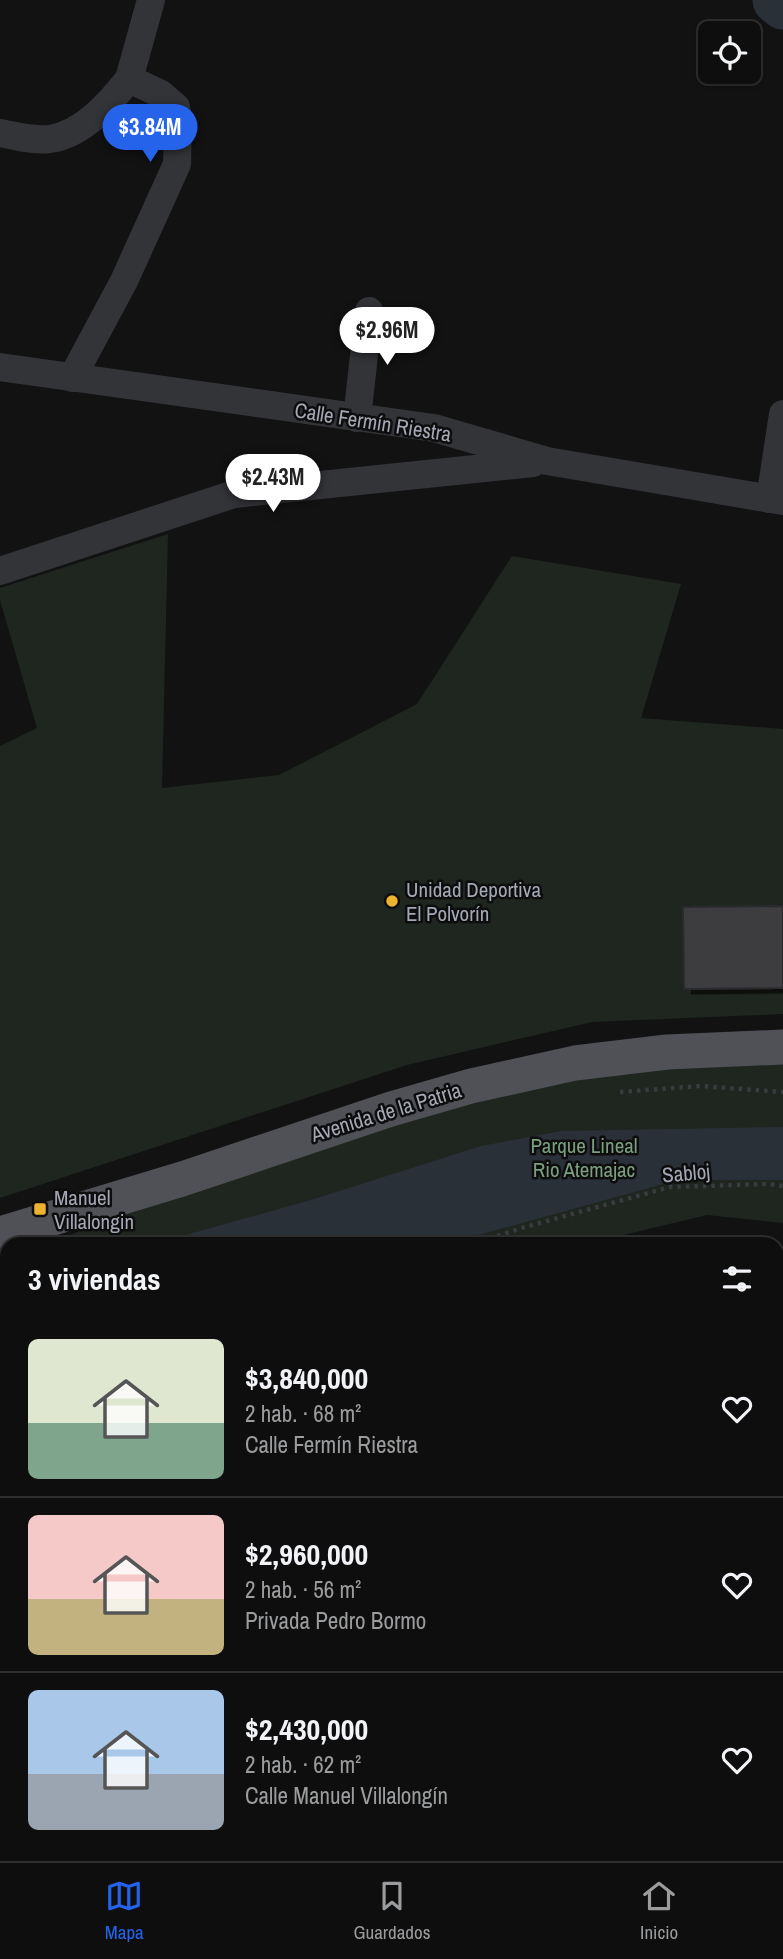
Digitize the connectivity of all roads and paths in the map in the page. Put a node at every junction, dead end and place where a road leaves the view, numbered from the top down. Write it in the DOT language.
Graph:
graph roads {
  1 [pos="150,0"];
  2 [pos="129,79"];
  3 [pos="0,132"];
  4 [pos="369,311"];
  5 [pos="0,367"];
  6 [pos="72,378"];
  7 [pos="783,414"];
  8 [pos="357,418"];
  9 [pos="547,461"];
  10 [pos="777,500"];
  11 [pos="0,571"];
  12 [pos="783,1047"];
  13 [pos="618,1092"];
  14 [pos="783,1092"];
  15 [pos="183,1179"];
  16 [pos="783,1186"];
  17 [pos="0,1234"];
  18 [pos="59,1237"];
  19 [pos="494,1237"];
  1 -- 2 [label="street"];
  2 -- 3 [label="street"];
  2 -- 6 [label="street"];
  4 -- 8 [label="street"];
  5 -- 6 [label="street, Calle Fermín Riestra"];
  6 -- 8 [label="street, Calle Fermín Riestra"];
  7 -- 10 [label="street"];
  8 -- 9 [label="street, Calle Fermín Riestra"];
  9 -- 10 [label="street, Calle Fermín Riestra"];
  9 -- 11 [label="street"];
  12 -- 15 [label="main road, Avenida de la Patria"];
  13 -- 14 [label="path"];
  15 -- 17 [label="main road, Avenida de la Patria"];
  15 -- 18 [label="main road"];
  16 -- 19 [label="path, Sabloj"];
}
